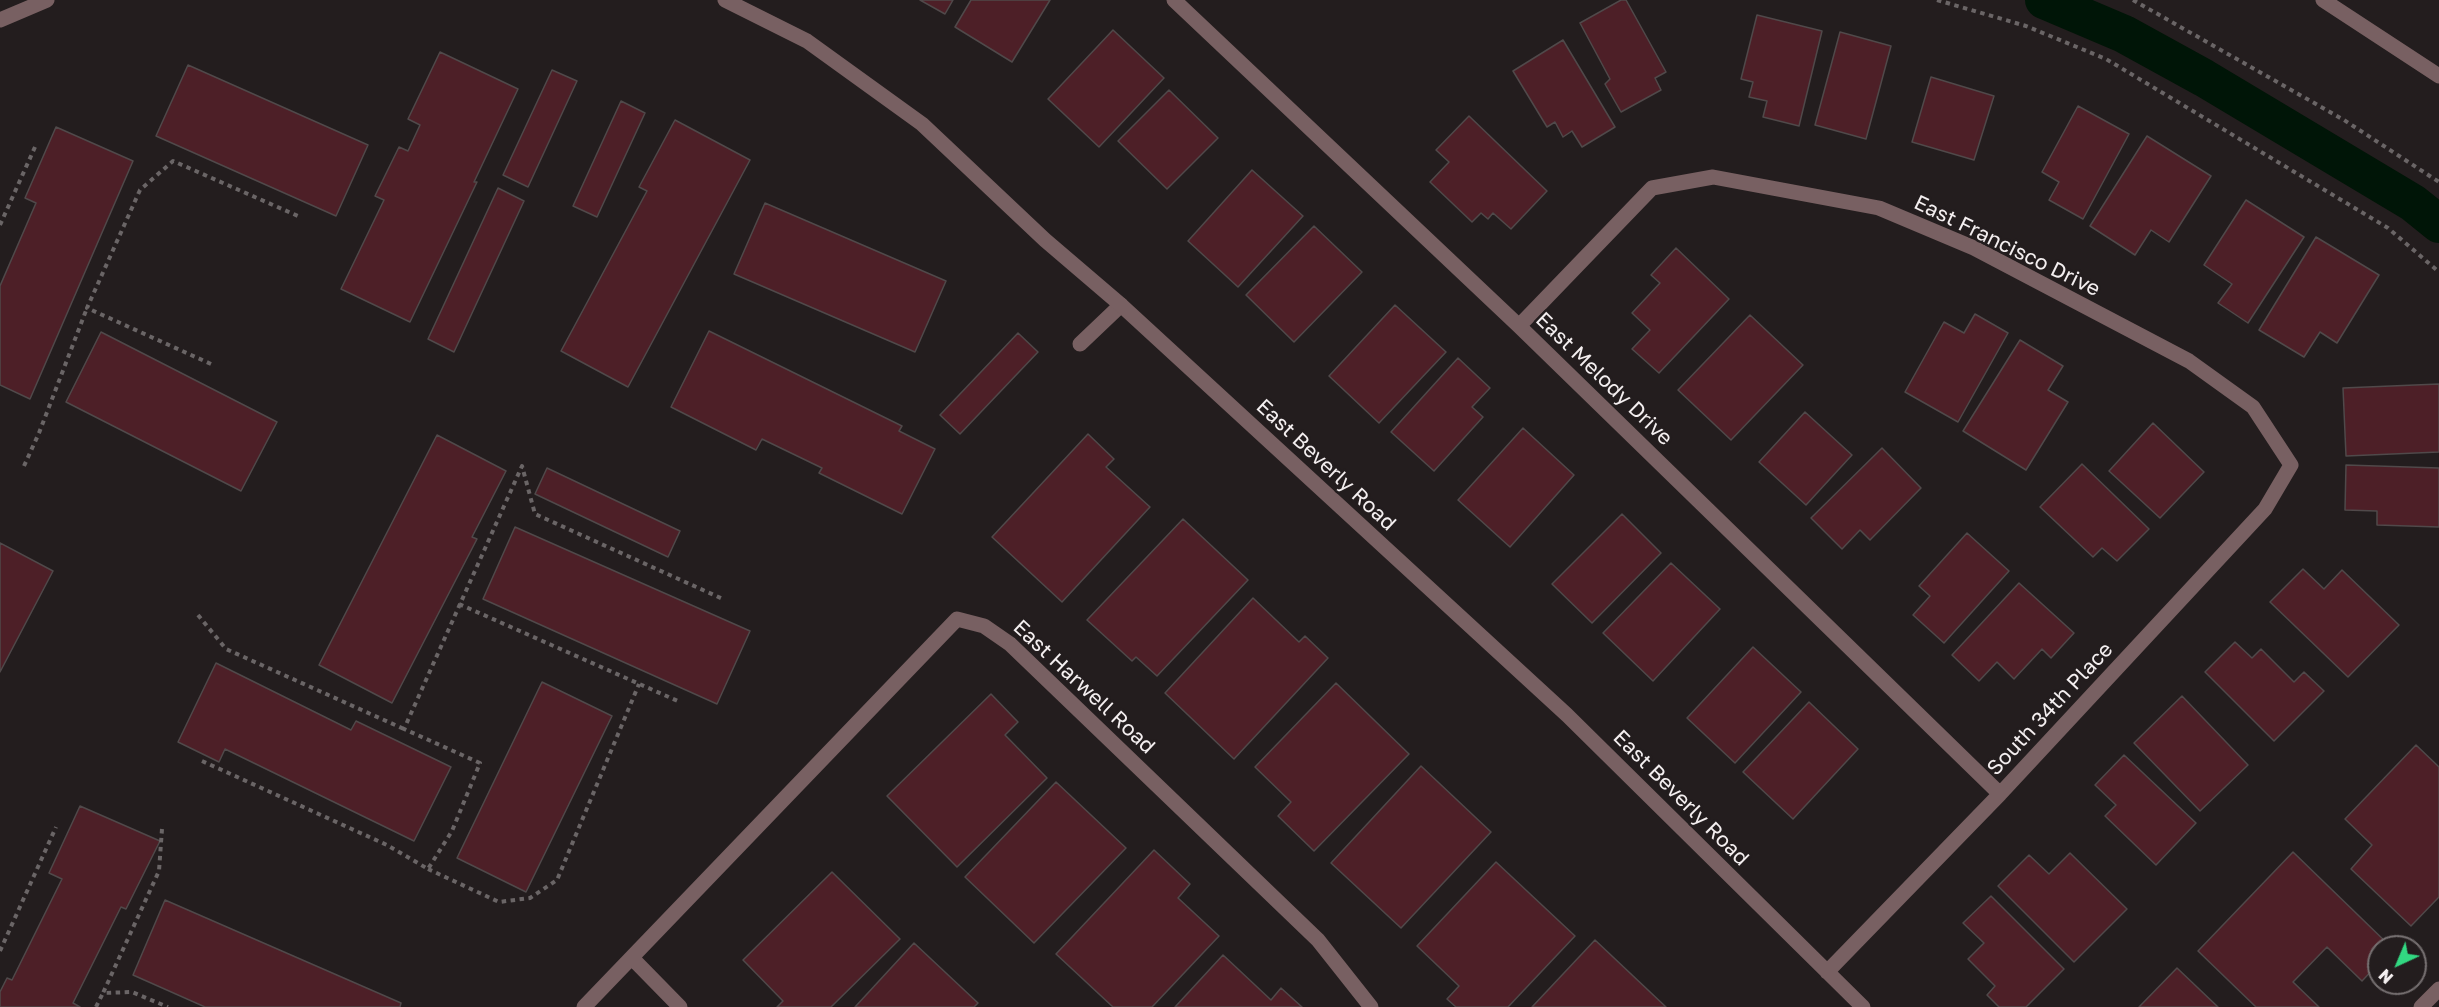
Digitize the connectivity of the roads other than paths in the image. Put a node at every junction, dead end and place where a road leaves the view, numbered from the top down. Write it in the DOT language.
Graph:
graph roads {
  1 [pos="47,0"];
  2 [pos="725,0"];
  3 [pos="1174,0"];
  4 [pos="2323,0"];
  5 [pos="0,20"];
  6 [pos="2439,76"];
  7 [pos="1120,305"];
  8 [pos="1519,326"];
  9 [pos="1080,344"];
  10 [pos="2291,465"];
  11 [pos="2000,794"];
  12 [pos="632,958"];
  13 [pos="1827,972"];
  14 [pos="2439,988"];
  15 [pos="584,1007"];
  16 [pos="680,1007"];
  17 [pos="1371,1007"];
  18 [pos="1863,1007"];
  19 [pos="2421,1007"];
  1 -- 5 [label="street"];
  2 -- 7 [label="street, East Beverly Road"];
  3 -- 8 [label="street, East Melody Drive"];
  4 -- 6 [label="street"];
  7 -- 9 [label="street"];
  7 -- 13 [label="street, East Beverly Road"];
  8 -- 10 [label="street, East Francisco Drive"];
  8 -- 11 [label="street, East Melody Drive"];
  10 -- 11 [label="street, South 34th Place"];
  11 -- 13 [label="street, South 34th Place"];
  12 -- 15 [label="street, East Harwell Road"];
  12 -- 16 [label="street"];
  12 -- 17 [label="street, East Harwell Road"];
  13 -- 18 [label="street, East Beverly Road"];
  14 -- 19 [label="street"];
}
